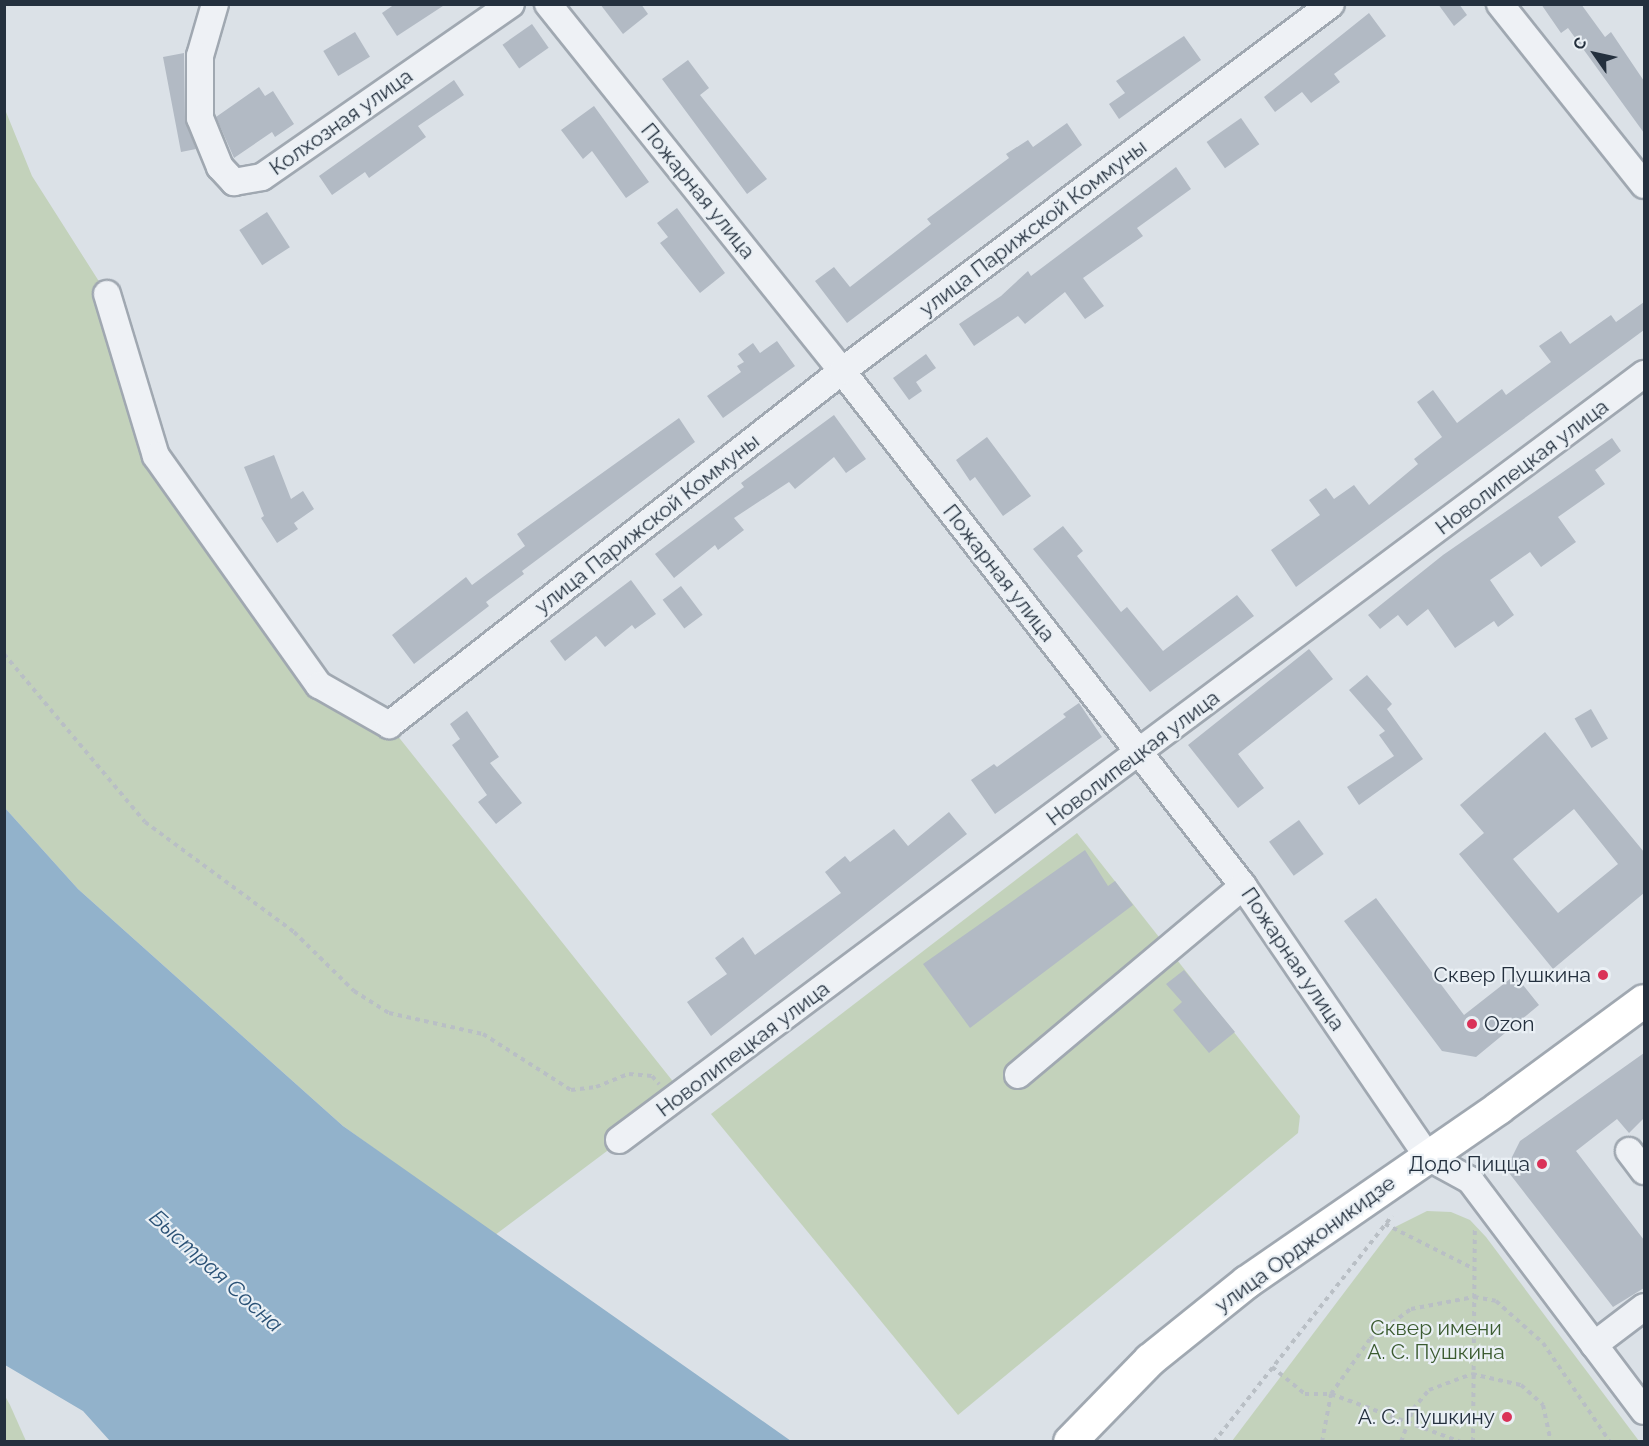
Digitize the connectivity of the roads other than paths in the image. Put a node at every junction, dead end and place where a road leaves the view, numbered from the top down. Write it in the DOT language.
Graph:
graph roads {
  1 [pos="215,4"];
  2 [pos="511,4"];
  3 [pos="548,4"];
  4 [pos="1331,4"];
  5 [pos="1500,4"];
  6 [pos="1644,185"];
  7 [pos="107,294"];
  8 [pos="842,371"];
  9 [pos="1644,374"];
  10 [pos="1140,753"];
  11 [pos="1243,886"];
  12 [pos="1644,1001"];
  13 [pos="1018,1075"];
  14 [pos="619,1140"];
  15 [pos="1629,1150"];
  16 [pos="1428,1156"];
  17 [pos="1644,1171"];
  18 [pos="1644,1307"];
  19 [pos="1594,1345"];
  20 [pos="1644,1411"];
  21 [pos="1070,1442"];
  1 -- 2 [label="street, Колхозная улица"];
  3 -- 8 [label="street, Пожарная улица"];
  4 -- 8 [label="street, улица Парижской Коммуны"];
  5 -- 6 [label="street"];
  7 -- 8 [label="street, улица Парижской Коммуны"];
  8 -- 10 [label="street, Пожарная улица"];
  9 -- 10 [label="street, Новолипецкая улица"];
  10 -- 11 [label="street, Пожарная улица"];
  10 -- 14 [label="street, Новолипецкая улица"];
  11 -- 13 [label="street"];
  11 -- 16 [label="street, Пожарная улица"];
  12 -- 16 [label="main road, улица Орджоникидзе"];
  15 -- 17 [label="street"];
  16 -- 19 [label="street"];
  16 -- 21 [label="main road, улица Орджоникидзе"];
  18 -- 19 [label="street"];
  19 -- 20 [label="street"];
}
